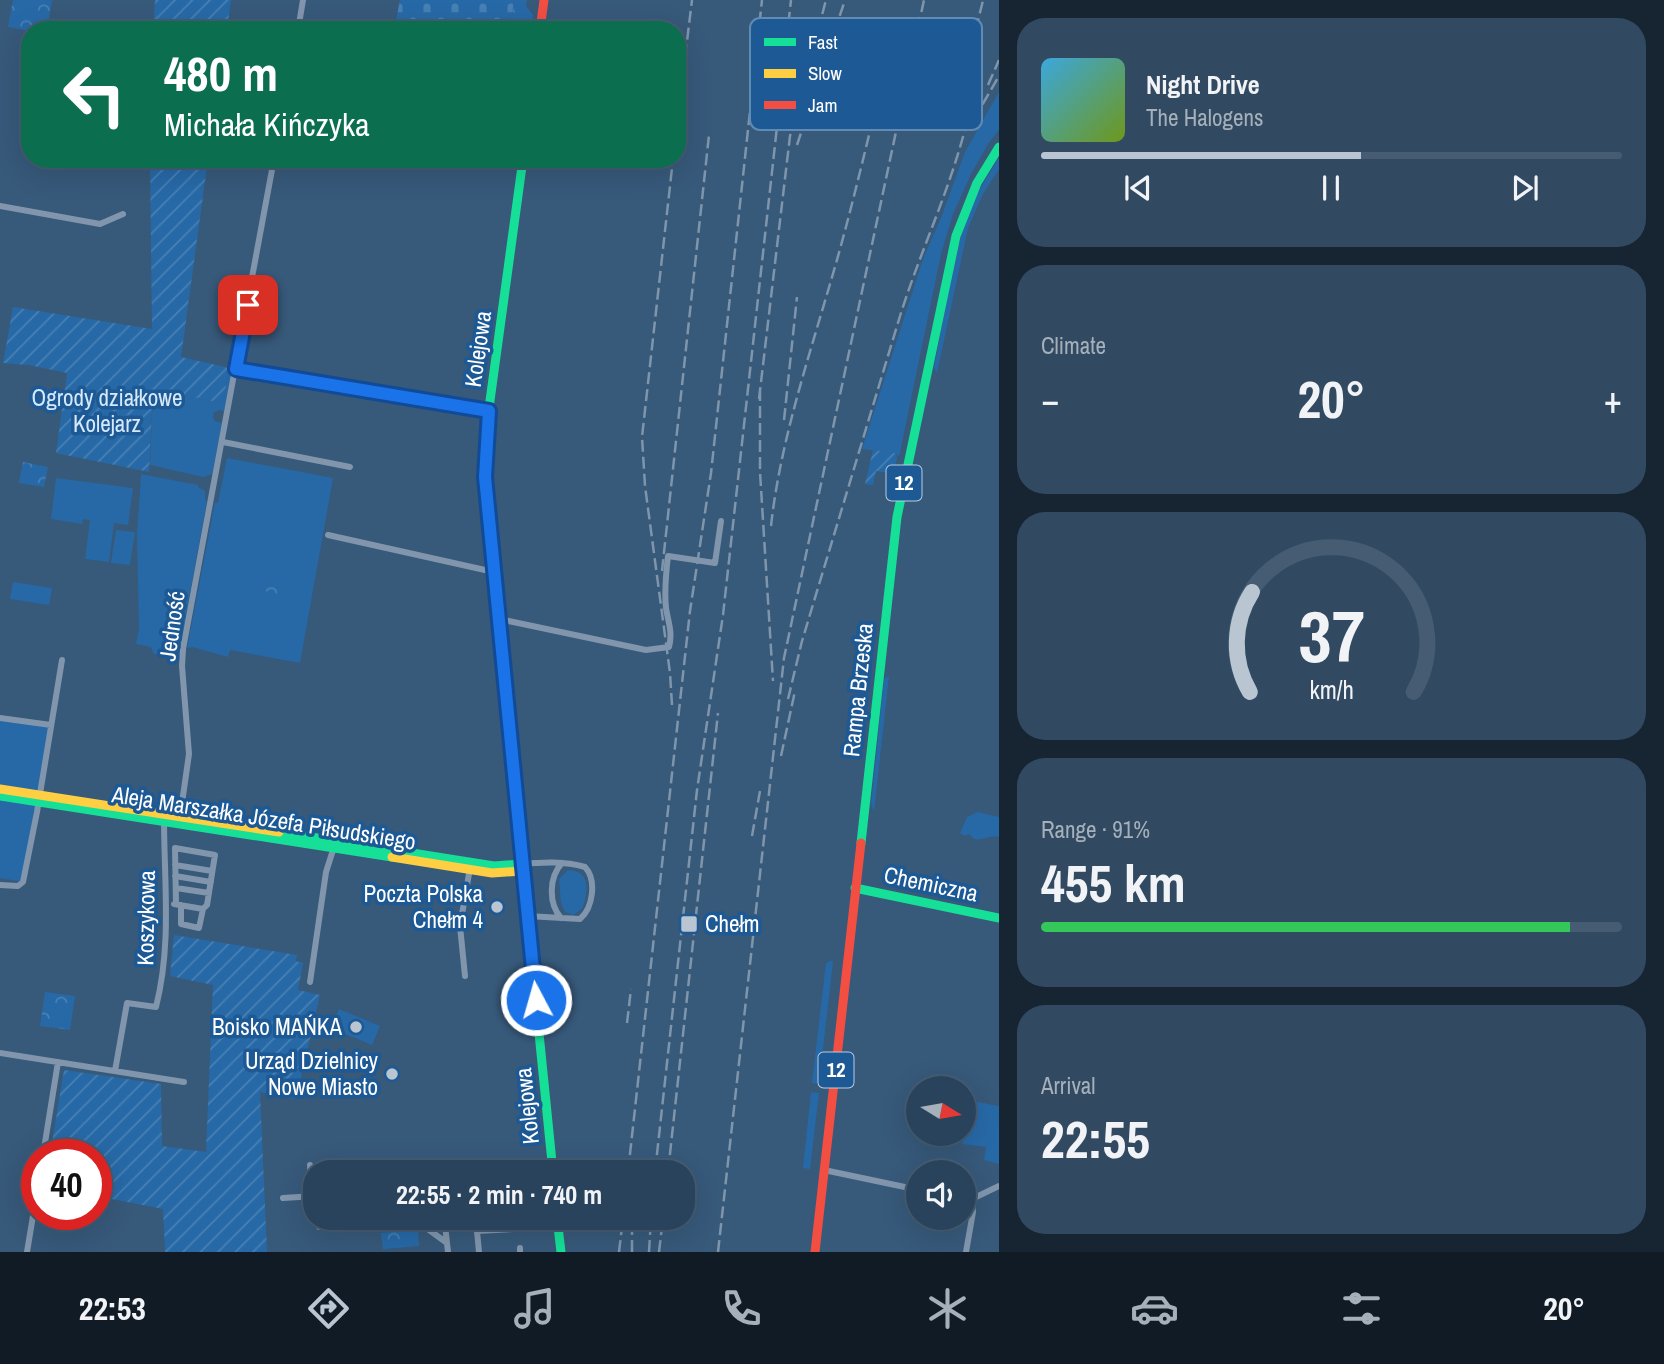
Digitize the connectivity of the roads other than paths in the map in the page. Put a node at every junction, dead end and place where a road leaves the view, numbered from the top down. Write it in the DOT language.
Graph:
graph roads {
  1 [pos="303,0"];
  2 [pos="544,0"];
  3 [pos="300,21"];
  4 [pos="541,21"];
  5 [pos="999,147"];
  6 [pos="272,168"];
  7 [pos="522,168"];
  8 [pos="0,206"];
  9 [pos="123,214"];
  10 [pos="236,369"];
  11 [pos="489,411"];
  12 [pos="223,442"];
  13 [pos="350,467"];
  14 [pos="721,521"];
  15 [pos="328,535"];
  16 [pos="494,572"];
  17 [pos="499,619"];
  18 [pos="62,660"];
  19 [pos="0,718"];
  20 [pos="51,726"];
  21 [pos="0,789"];
  22 [pos="0,796"];
  23 [pos="40,799"];
  24 [pos="180,817"];
  25 [pos="164,818"];
  26 [pos="334,845"];
  27 [pos="562,863"];
  28 [pos="175,865"];
  29 [pos="470,866"];
  30 [pos="522,868"];
  31 [pos="212,871"];
  32 [pos="175,876"];
  33 [pos="211,882"];
  34 [pos="0,885"];
  35 [pos="176,888"];
  36 [pos="855,888"];
  37 [pos="209,893"];
  38 [pos="166,902"];
  39 [pos="178,904"];
  40 [pos="202,908"];
  41 [pos="527,916"];
  42 [pos="561,918"];
  43 [pos="999,918"];
  44 [pos="465,976"];
  45 [pos="310,982"];
  46 [pos="0,1053"];
  47 [pos="58,1062"];
  48 [pos="115,1071"];
  49 [pos="184,1082"];
  50 [pos="46,1139"];
  51 [pos="552,1160"];
  52 [pos="824,1170"];
  53 [pos="999,1185"];
  54 [pos="906,1187"];
  55 [pos="976,1195"];
  56 [pos="303,1197"];
  57 [pos="283,1198"];
  58 [pos="31,1230"];
  59 [pos="429,1230"];
  60 [pos="446,1230"];
  61 [pos="495,1230"];
  62 [pos="558,1230"];
  63 [pos="970,1230"];
  64 [pos="477,1231"];
  65 [pos="447,1243"];
  66 [pos="27,1252"];
  67 [pos="448,1252"];
  68 [pos="479,1252"];
  69 [pos="561,1252"];
  70 [pos="816,1252"];
  71 [pos="966,1252"];
  1 -- 3 [label="street"];
  2 -- 4 [label="main road"];
  5 -- 36 [label="main road, Rampa Brzeska / 12"];
  6 -- 10 [label="street, Jedność"];
  7 -- 11 [label="main road, Kolejowa"];
  8 -- 9 [label="street"];
  10 -- 11 [label="street"];
  10 -- 12 [label="street, Jedność"];
  11 -- 16 [label="main road, Kolejowa"];
  12 -- 13 [label="street"];
  12 -- 24 [label="street, Jedność"];
  14 -- 17 [label="street"];
  15 -- 16 [label="street"];
  16 -- 17 [label="main road, Kolejowa"];
  17 -- 30 [label="main road, Kolejowa"];
  18 -- 20 [label="street"];
  19 -- 20 [label="street"];
  20 -- 23 [label="street"];
  21 -- 23 [label="main road, Aleja Marszałka Józefa Piłsudskiego"];
  22 -- 23 [label="main road, Aleja Marszałka Józefa Piłsudskiego"];
  23 -- 25 [label="main road, Aleja Marszałka Józefa Piłsudskiego"];
  23 -- 34 [label="street"];
  24 -- 25 [label="main road, Aleja Marszałka Józefa Piłsudskiego"];
  24 -- 26 [label="main road, Aleja Marszałka Józefa Piłsudskiego"];
  25 -- 26 [label="main road, Aleja Marszałka Józefa Piłsudskiego"];
  25 -- 38 [label="street, Koszykowa"];
  26 -- 29 [label="main road, Aleja Marszałka Józefa Piłsudskiego"];
  26 -- 45 [label="street"];
  27 -- 30 [label="street"];
  27 -- 42 [label="street"];
  27 -- 42 [label="street"];
  28 -- 31 [label="street"];
  28 -- 31 [label="street"];
  28 -- 32 [label="street"];
  29 -- 30 [label="main road, Aleja Marszałka Józefa Piłsudskiego"];
  29 -- 44 [label="street"];
  30 -- 41 [label="main road, Kolejowa"];
  31 -- 33 [label="street"];
  32 -- 33 [label="street"];
  32 -- 35 [label="street"];
  33 -- 37 [label="street"];
  35 -- 37 [label="street"];
  35 -- 39 [label="street"];
  36 -- 43 [label="main road, Chemiczna"];
  36 -- 52 [label="main road, Rampa Brzeska / 12"];
  37 -- 40 [label="street"];
  38 -- 39 [label="street"];
  38 -- 48 [label="street, Koszykowa"];
  39 -- 40 [label="street"];
  39 -- 40 [label="street"];
  41 -- 42 [label="street"];
  41 -- 51 [label="main road, Kolejowa"];
  46 -- 47 [label="street"];
  47 -- 48 [label="street"];
  47 -- 50 [label="street"];
  48 -- 49 [label="street"];
  52 -- 54 [label="street"];
  52 -- 70 [label="main road, Rampa Brzeska / 12"];
  53 -- 55 [label="street"];
  56 -- 57 [label="street"];
  58 -- 66 [label="street"];
  59 -- 65 [label="street"];
  60 -- 65 [label="street"];
  61 -- 64 [label="street"];
  62 -- 69 [label="main road"];
  63 -- 71 [label="street"];
  64 -- 68 [label="street"];
  65 -- 67 [label="street"];
}
